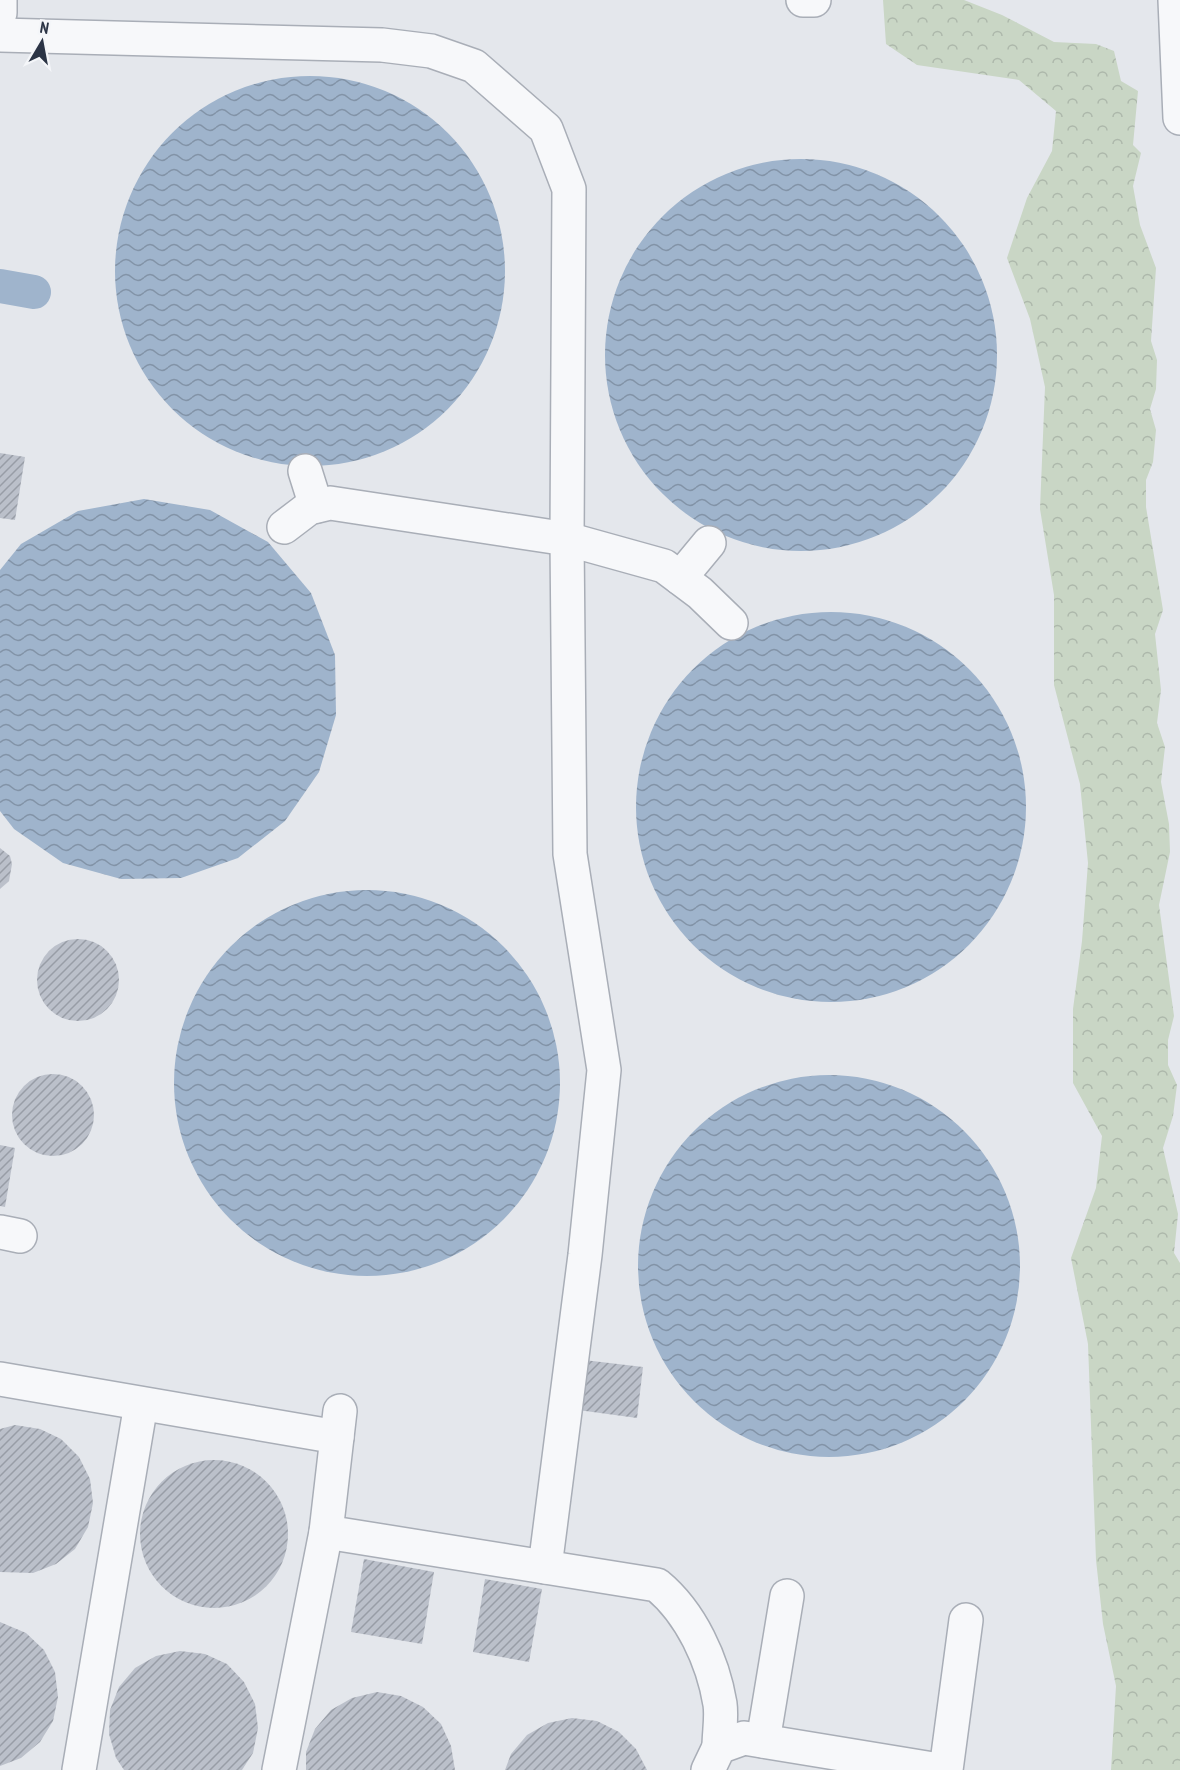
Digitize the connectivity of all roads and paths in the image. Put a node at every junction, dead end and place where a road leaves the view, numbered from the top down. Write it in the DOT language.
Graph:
graph roads {
  1 [pos="803,0"];
  2 [pos="814,0"];
  3 [pos="1175,0"];
  4 [pos="0,1"];
  5 [pos="0,13"];
  6 [pos="0,35"];
  7 [pos="1180,118"];
  8 [pos="305,471"];
  9 [pos="316,506"];
  10 [pos="284,527"];
  11 [pos="567,539"];
  12 [pos="709,543"];
  13 [pos="680,578"];
  14 [pos="731,623"];
  15 [pos="0,1379"];
  16 [pos="141,1404"];
  17 [pos="326,1532"];
  18 [pos="545,1567"];
  19 [pos="787,1596"];
  20 [pos="966,1620"];
  21 [pos="763,1741"];
  22 [pos="713,1758"];
  23 [pos="80,1770"];
  24 [pos="279,1770"];
  25 [pos="939,1770"];
  26 [pos="946,1770"];
  1 -- 2 [label="street"];
  3 -- 7 [label="street"];
  4 -- 5 [label="street"];
  6 -- 11 [label="street"];
  8 -- 9 [label="street"];
  9 -- 10 [label="street"];
  9 -- 11 [label="street"];
  11 -- 13 [label="street"];
  11 -- 18 [label="street"];
  12 -- 13 [label="street"];
  13 -- 14 [label="street"];
  15 -- 16 [label="street"];
  16 -- 17 [label="street"];
  16 -- 23 [label="street"];
  17 -- 18 [label="street"];
  17 -- 24 [label="street"];
  18 -- 22 [label="street"];
  19 -- 21 [label="street"];
  20 -- 26 [label="street"];
  21 -- 22 [label="street"];
  21 -- 25 [label="street"];
}
